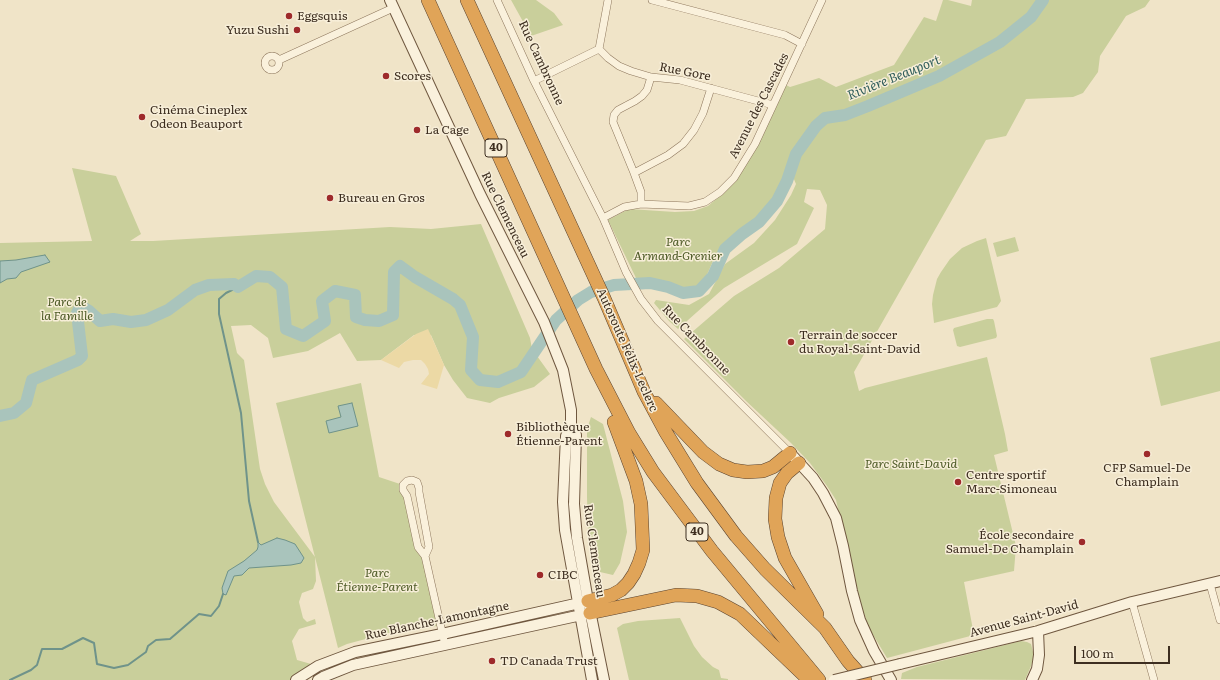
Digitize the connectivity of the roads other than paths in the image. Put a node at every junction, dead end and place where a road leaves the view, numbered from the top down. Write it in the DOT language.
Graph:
graph roads {
  1 [pos="428,0"];
  2 [pos="467,0"];
  3 [pos="497,0"];
  4 [pos="608,0"];
  5 [pos="652,0"];
  6 [pos="822,0"];
  7 [pos="392,4"];
  8 [pos="802,44"];
  9 [pos="599,49"];
  10 [pos="279,60"];
  11 [pos="651,77"];
  12 [pos="534,81"];
  13 [pos="711,88"];
  14 [pos="773,105"];
  15 [pos="634,173"];
  16 [pos="641,204"];
  17 [pos="603,218"];
  18 [pos="596,369"];
  19 [pos="644,392"];
  20 [pos="790,453"];
  21 [pos="799,463"];
  22 [pos="426,556"];
  23 [pos="1215,582"];
  24 [pos="1132,602"];
  25 [pos="584,608"];
  26 [pos="1220,620"];
  27 [pos="825,628"];
  28 [pos="1038,631"];
  29 [pos="442,634"];
  30 [pos="445,645"];
  31 [pos="296,680"];
  32 [pos="318,680"];
  33 [pos="592,680"];
  34 [pos="604,680"];
  35 [pos="809,680"];
  36 [pos="819,680"];
  37 [pos="834,680"];
  38 [pos="864,680"];
  39 [pos="891,680"];
  40 [pos="1032,680"];
  41 [pos="1152,680"];
  1 -- 18 [label="highway, 40"];
  2 -- 19 [label="highway, Autoroute Félix-Leclerc / 40"];
  3 -- 12 [label="street, Rue Cambronne"];
  4 -- 9 [label="street"];
  5 -- 8 [label="street"];
  6 -- 8 [label="street, Avenue des Cascades"];
  7 -- 10 [label="street"];
  7 -- 25 [label="street, Rue Clemenceau"];
  8 -- 14 [label="street, Avenue des Cascades"];
  9 -- 11 [label="street, Rue Gore"];
  9 -- 12 [label="street"];
  11 -- 13 [label="street, Rue Gore"];
  11 -- 15 [label="street"];
  12 -- 17 [label="street, Rue Cambronne"];
  13 -- 14 [label="street, Rue Gore"];
  13 -- 15 [label="street"];
  14 -- 16 [label="street, Avenue des Cascades"];
  15 -- 16 [label="street"];
  16 -- 17 [label="street, Avenue des Cascades"];
  17 -- 20 [label="street, Rue Cambronne"];
  18 -- 25 [label="highway"];
  18 -- 36 [label="highway, 40"];
  19 -- 20 [label="highway"];
  19 -- 27 [label="highway, Autoroute Félix-Leclerc / 40"];
  20 -- 21 [label="street, Rue Cambronne"];
  21 -- 27 [label="highway"];
  21 -- 39 [label="street, Rue Cambronne"];
  22 -- 22 [label="street"];
  22 -- 29 [label="street"];
  23 -- 24 [label="street, Avenue Saint-David"];
  23 -- 26 [label="street"];
  24 -- 28 [label="street, Avenue Saint-David"];
  24 -- 41 [label="street"];
  25 -- 29 [label="street, Rue Blanche-Lamontagne"];
  25 -- 30 [label="street, Rue Blanche-Lamontagne"];
  25 -- 33 [label="street, Rue Clemenceau"];
  25 -- 34 [label="street, Rue Clemenceau"];
  25 -- 35 [label="highway"];
  27 -- 38 [label="highway, Autoroute Félix-Leclerc / 40"];
  28 -- 37 [label="street, Avenue Saint-David, bridge"];
  28 -- 40 [label="street"];
  29 -- 30 [label="street"];
  29 -- 31 [label="street, Rue Blanche-Lamontagne"];
  30 -- 32 [label="street, Rue Blanche-Lamontagne"];
}
